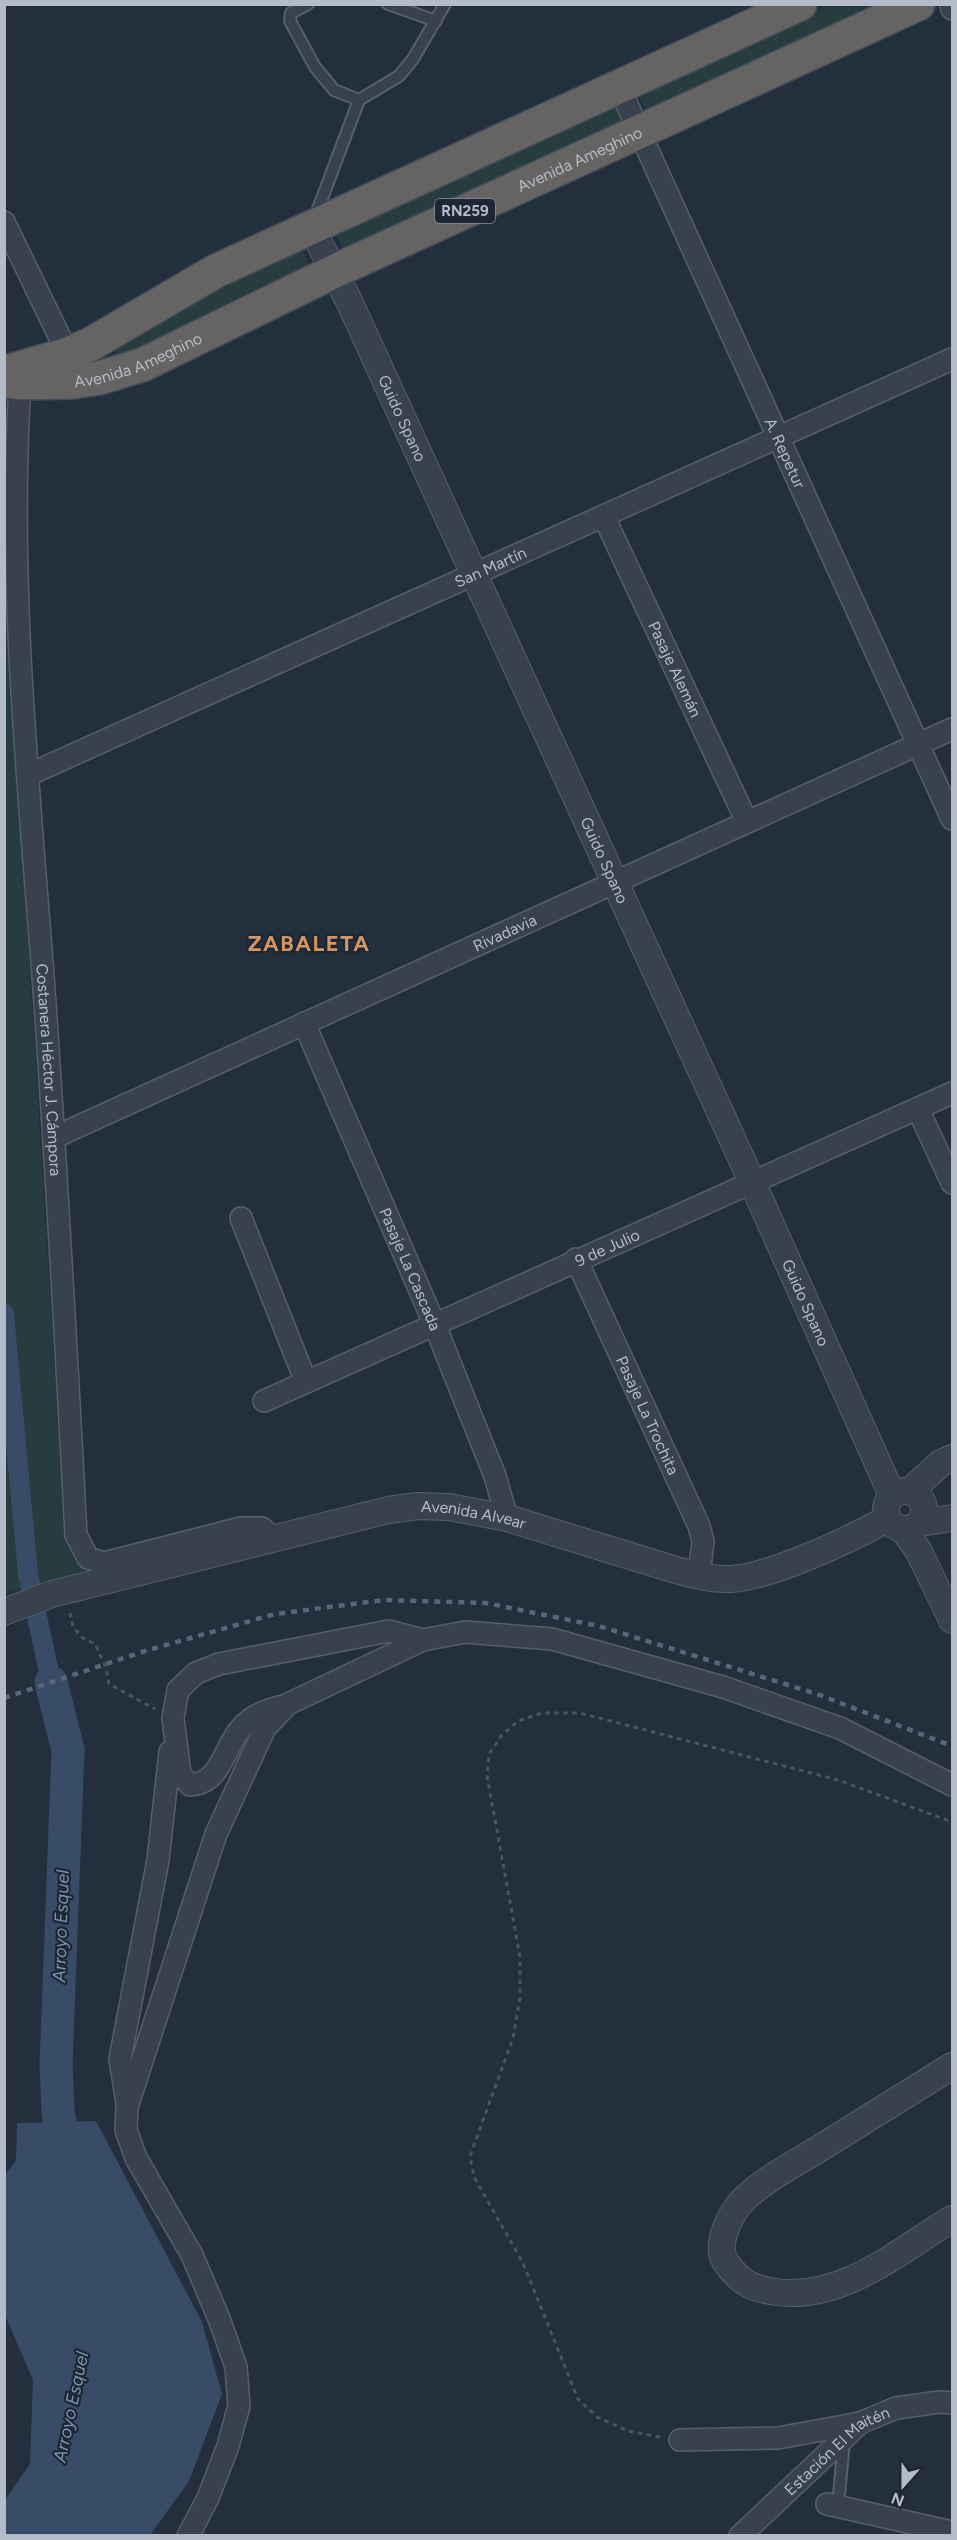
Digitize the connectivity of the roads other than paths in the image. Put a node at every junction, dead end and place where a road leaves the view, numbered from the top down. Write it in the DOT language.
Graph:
graph roads {
  1 [pos="308,4"];
  2 [pos="388,4"];
  3 [pos="445,4"];
  4 [pos="800,4"];
  5 [pos="918,4"];
  6 [pos="951,4"];
  7 [pos="952,9"];
  8 [pos="435,21"];
  9 [pos="619,87"];
  10 [pos="359,100"];
  11 [pos="639,131"];
  12 [pos="4,222"];
  13 [pos="311,227"];
  14 [pos="334,271"];
  15 [pos="68,354"];
  16 [pos="952,359"];
  17 [pos="10,379"];
  18 [pos="778,438"];
  19 [pos="604,517"];
  20 [pos="474,576"];
  21 [pos="952,729"];
  22 [pos="918,745"];
  23 [pos="28,775"];
  24 [pos="952,819"];
  25 [pos="747,822"];
  26 [pos="614,882"];
  27 [pos="304,1023"];
  28 [pos="952,1093"];
  29 [pos="918,1109"];
  30 [pos="55,1137"];
  31 [pos="952,1183"];
  32 [pos="753,1184"];
  33 [pos="242,1218"];
  34 [pos="576,1259"];
  35 [pos="434,1323"];
  36 [pos="306,1382"];
  37 [pos="264,1401"];
  38 [pos="952,1458"];
  39 [pos="507,1518"];
  40 [pos="952,1518"];
  41 [pos="906,1519"];
  42 [pos="273,1539"];
  43 [pos="699,1576"];
  44 [pos="4,1612"];
  45 [pos="952,1620"];
  46 [pos="423,1640"];
  47 [pos="288,1704"];
  48 [pos="173,1718"];
  49 [pos="952,1785"];
  50 [pos="952,2066"];
  51 [pos="127,2107"];
  52 [pos="952,2219"];
  53 [pos="952,2403"];
  54 [pos="860,2423"];
  55 [pos="844,2438"];
  56 [pos="680,2440"];
  57 [pos="833,2505"];
  58 [pos="952,2532"];
  59 [pos="188,2535"];
  60 [pos="740,2535"];
  1 -- 10 [label="lane"];
  2 -- 8 [label="lane"];
  3 -- 8 [label="lane"];
  4 -- 9 [label="highway, Avenida Ameghino"];
  5 -- 11 [label="highway, Avenida Ameghino / RN259"];
  6 -- 7 [label="street"];
  8 -- 10 [label="lane"];
  9 -- 11 [label="street, A. Repetur"];
  9 -- 13 [label="highway, Avenida Ameghino"];
  10 -- 13 [label="lane"];
  11 -- 14 [label="highway, Avenida Ameghino / RN259"];
  11 -- 18 [label="street, A. Repetur"];
  12 -- 15 [label="street"];
  13 -- 14 [label="street, Guido Spano"];
  13 -- 15 [label="highway, Avenida Ameghino"];
  14 -- 17 [label="highway, Avenida Ameghino / RN259"];
  14 -- 20 [label="street, Guido Spano"];
  15 -- 17 [label="highway, Avenida Ameghino"];
  16 -- 18 [label="street, San Martín"];
  17 -- 23 [label="street, Costanera Héctor J. Cámpora"];
  18 -- 19 [label="street, San Martín"];
  18 -- 22 [label="street, A. Repetur"];
  19 -- 20 [label="street, San Martín"];
  19 -- 25 [label="street, Pasaje Alemán"];
  20 -- 23 [label="street, San Martín"];
  20 -- 26 [label="street, Guido Spano"];
  21 -- 22 [label="street, Rivadavia"];
  22 -- 24 [label="street, A. Repetur"];
  22 -- 25 [label="street, Rivadavia"];
  23 -- 30 [label="street, Costanera Héctor J. Cámpora"];
  25 -- 26 [label="street, Rivadavia"];
  26 -- 27 [label="street, Rivadavia"];
  26 -- 32 [label="street, Guido Spano"];
  27 -- 30 [label="street, Rivadavia"];
  27 -- 35 [label="street, Pasaje La Cascada"];
  28 -- 29 [label="street, 9 de Julio"];
  29 -- 31 [label="street"];
  29 -- 32 [label="street, 9 de Julio"];
  30 -- 42 [label="street, Costanera Héctor J. Cámpora"];
  32 -- 34 [label="street, 9 de Julio"];
  32 -- 41 [label="street, Guido Spano"];
  33 -- 36 [label="street"];
  34 -- 35 [label="street, 9 de Julio"];
  34 -- 43 [label="street, Pasaje La Trochita"];
  35 -- 36 [label="street, 9 de Julio"];
  35 -- 39 [label="street, Pasaje La Cascada"];
  36 -- 37 [label="street, 9 de Julio"];
  38 -- 41 [label="street, Avenida Alvear"];
  39 -- 42 [label="street, Avenida Alvear"];
  39 -- 43 [label="street, Avenida Alvear"];
  40 -- 41 [label="street, Avenida Alvear"];
  41 -- 43 [label="street, Avenida Alvear"];
  41 -- 45 [label="street, Guido Spano"];
  42 -- 44 [label="street, Avenida Alvear"];
  46 -- 47 [label="street"];
  46 -- 48 [label="street"];
  46 -- 49 [label="street"];
  47 -- 48 [label="street"];
  47 -- 51 [label="street"];
  48 -- 51 [label="street"];
  50 -- 52 [label="street"];
  51 -- 59 [label="street"];
  53 -- 54 [label="street, Estación El Maitén"];
  54 -- 55 [label="street, Estación El Maitén"];
  54 -- 56 [label="street"];
  55 -- 57 [label="lane"];
  55 -- 60 [label="street, Estación El Maitén"];
  57 -- 58 [label="street"];
}
